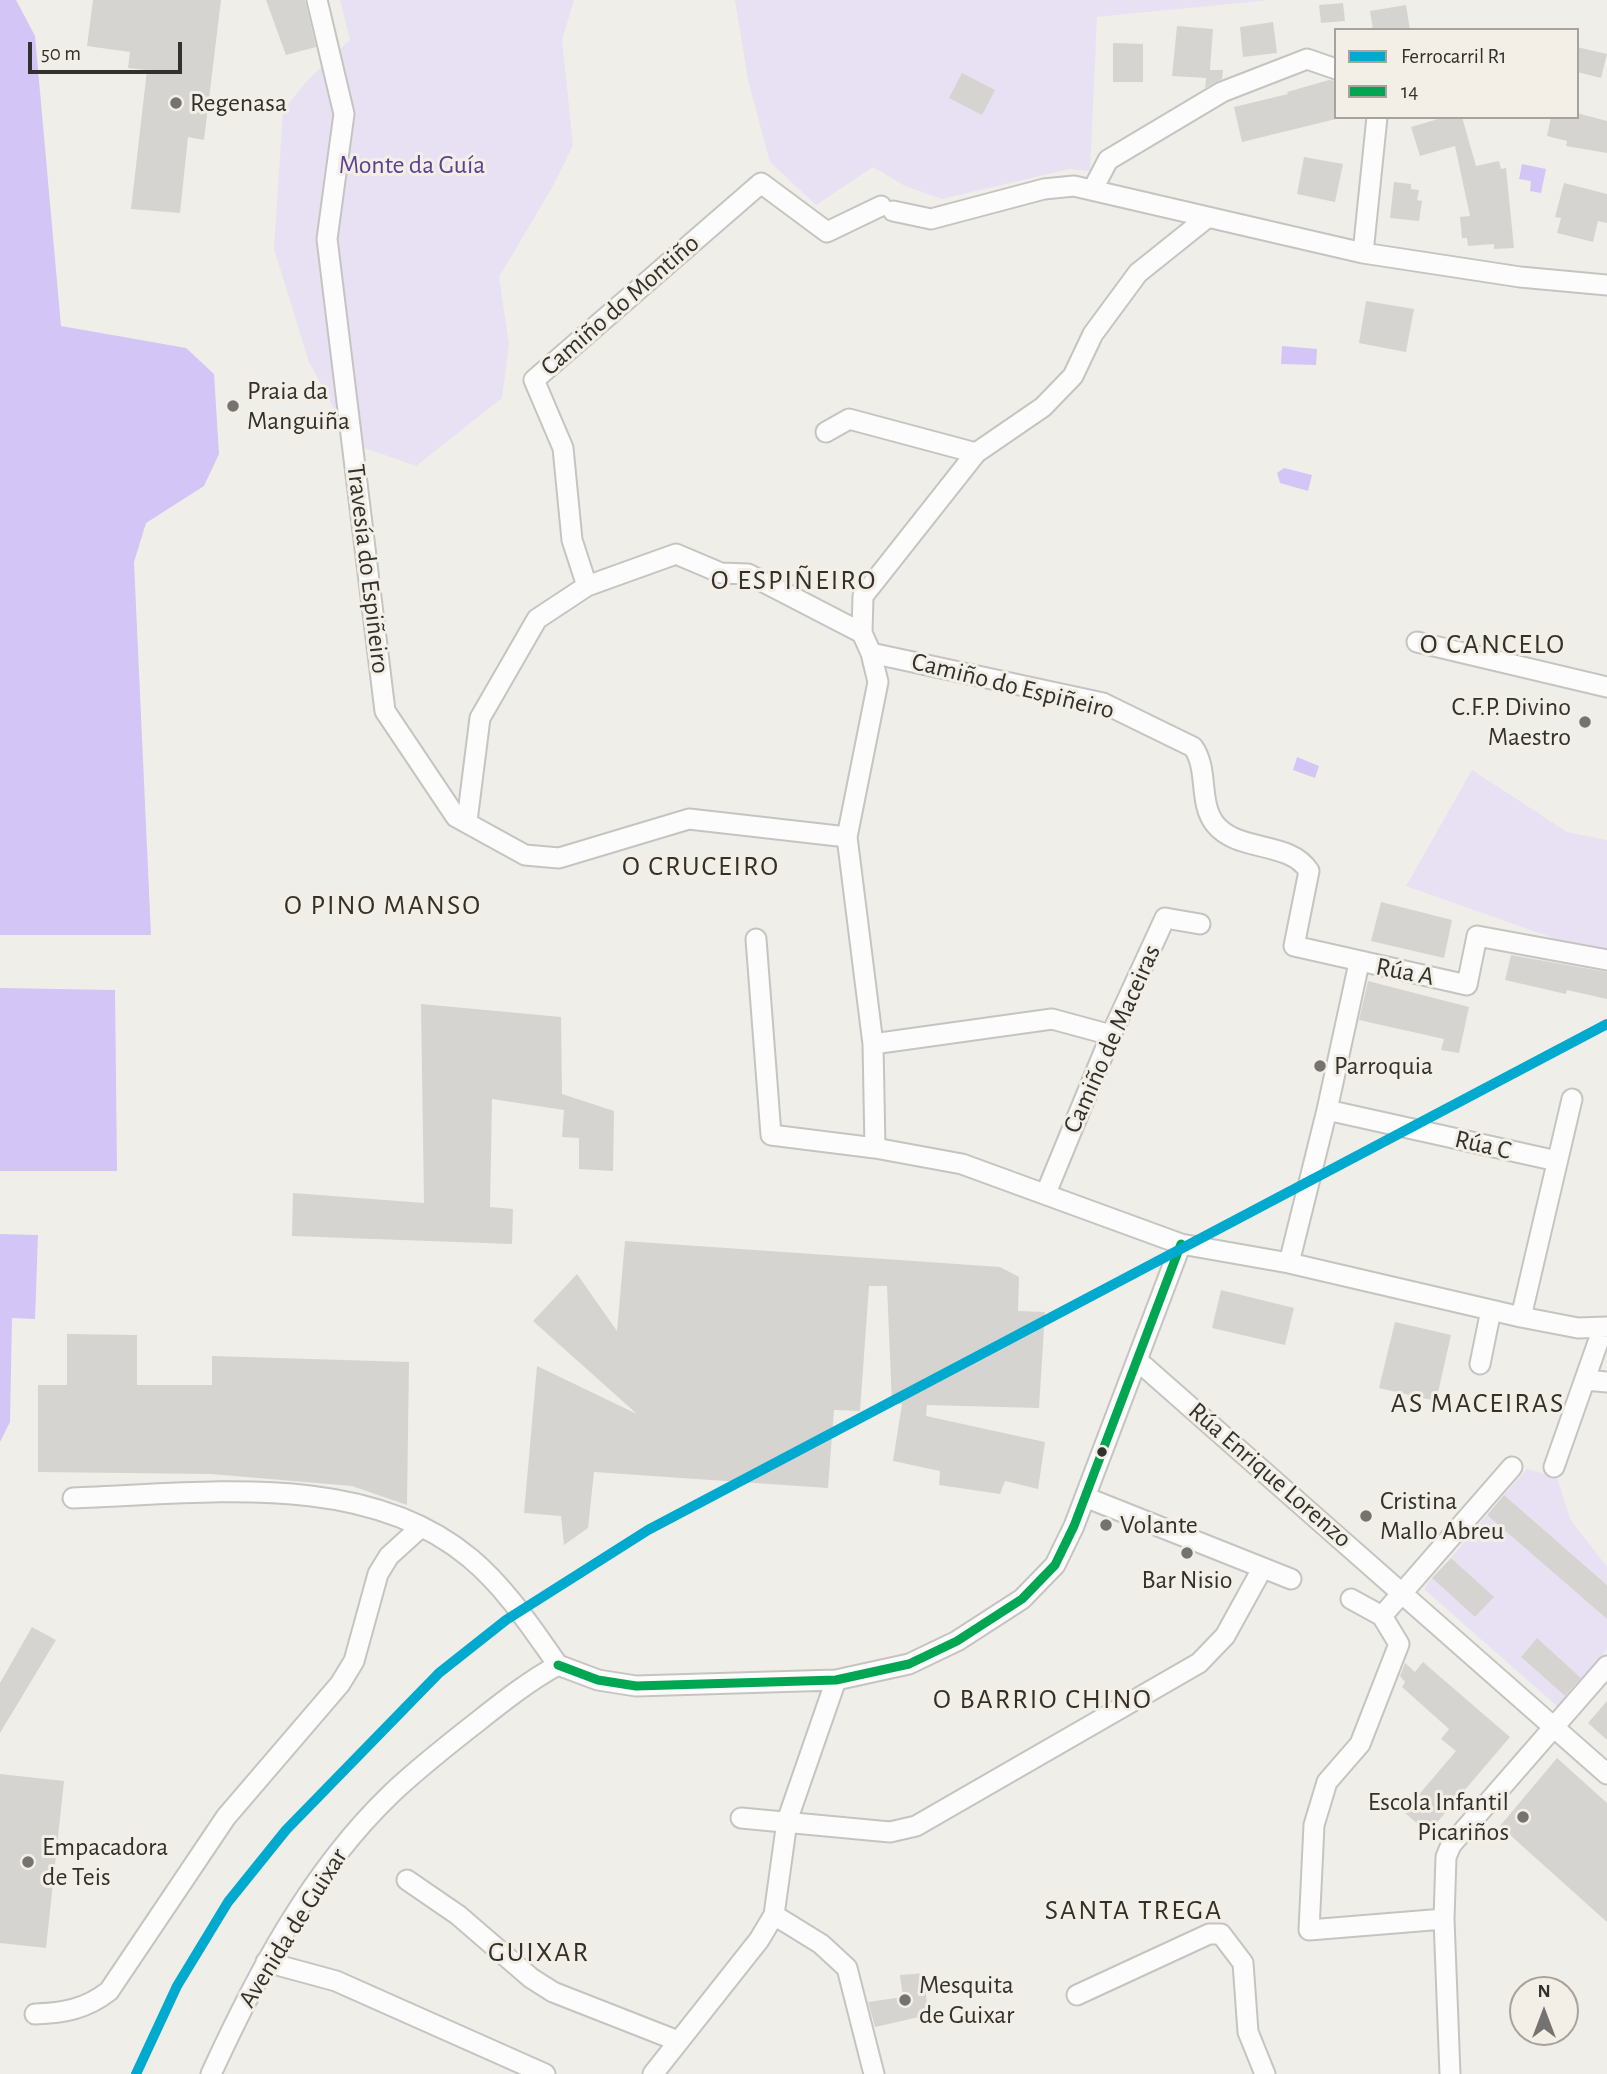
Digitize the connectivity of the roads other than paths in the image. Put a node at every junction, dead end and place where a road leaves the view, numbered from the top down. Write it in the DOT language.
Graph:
graph roads {
  1 [pos="317,0"];
  2 [pos="1334,68"];
  3 [pos="1377,119"];
  4 [pos="1093,189"];
  5 [pos="1208,217"];
  6 [pos="1363,253"];
  7 [pos="1607,285"];
  8 [pos="826,432"];
  9 [pos="975,453"];
  10 [pos="587,586"];
  11 [pos="862,633"];
  12 [pos="1418,642"];
  13 [pos="871,653"];
  14 [pos="1607,687"];
  15 [pos="467,821"];
  16 [pos="847,837"];
  17 [pos="1200,924"];
  18 [pos="756,939"];
  19 [pos="1294,946"];
  20 [pos="1607,960"];
  21 [pos="1359,963"];
  22 [pos="1111,1034"];
  23 [pos="873,1044"];
  24 [pos="1572,1099"];
  25 [pos="1327,1110"];
  26 [pos="875,1148"];
  27 [pos="1557,1161"];
  28 [pos="1046,1193"];
  29 [pos="1181,1244"];
  30 [pos="1289,1263"];
  31 [pos="1491,1310"];
  32 [pos="1521,1317"];
  33 [pos="1605,1328"];
  34 [pos="1138,1360"];
  35 [pos="1480,1364"];
  36 [pos="1586,1380"];
  37 [pos="1607,1382"];
  38 [pos="1512,1467"];
  39 [pos="1555,1467"];
  40 [pos="1085,1497"];
  41 [pos="73,1498"];
  42 [pos="421,1527"];
  43 [pos="1262,1569"];
  44 [pos="1292,1579"];
  45 [pos="1401,1591"];
  46 [pos="1351,1599"];
  47 [pos="1382,1616"];
  48 [pos="558,1665"];
  49 [pos="1607,1667"];
  50 [pos="836,1680"];
  51 [pos="1553,1727"];
  52 [pos="1607,1774"];
  53 [pos="741,1818"];
  54 [pos="788,1821"];
  55 [pos="407,1881"];
  56 [pos="774,1915"];
  57 [pos="1444,1920"];
  58 [pos="266,1962"];
  59 [pos="1077,1995"];
  60 [pos="35,2014"];
  61 [pos="678,2041"];
  62 [pos="211,2074"];
  63 [pos="545,2074"];
  64 [pos="653,2074"];
  65 [pos="874,2074"];
  66 [pos="1265,2074"];
  67 [pos="1450,2074"];
  1 -- 15 [label="street, Travesía do Espiñeiro"];
  2 -- 4 [label="street"];
  3 -- 6 [label="street"];
  4 -- 5 [label="street"];
  4 -- 10 [label="street, Camiño do Montiño"];
  5 -- 6 [label="street"];
  5 -- 9 [label="street, Camiño do Espiñeiro"];
  6 -- 7 [label="street"];
  8 -- 9 [label="street"];
  9 -- 11 [label="street, Camiño do Espiñeiro"];
  10 -- 11 [label="street"];
  10 -- 15 [label="street"];
  11 -- 13 [label="street, Camiño do Espiñeiro"];
  12 -- 14 [label="street"];
  13 -- 16 [label="street, Camiño do Espiñeiro"];
  13 -- 19 [label="street, Camiño do Espiñeiro"];
  15 -- 16 [label="street, Travesía do Espiñeiro"];
  16 -- 23 [label="street, Camiño do Espiñeiro"];
  17 -- 22 [label="street, Camiño de Maceiras"];
  18 -- 26 [label="street"];
  19 -- 21 [label="street, Rúa A"];
  20 -- 21 [label="street, Rúa A"];
  21 -- 25 [label="street"];
  22 -- 23 [label="street"];
  22 -- 28 [label="street, Camiño de Maceiras"];
  23 -- 26 [label="street, Camiño do Espiñeiro"];
  24 -- 27 [label="street"];
  25 -- 27 [label="street, Rúa C"];
  25 -- 30 [label="street"];
  26 -- 28 [label="street"];
  27 -- 32 [label="street"];
  28 -- 29 [label="street"];
  29 -- 30 [label="street"];
  29 -- 34 [label="street"];
  30 -- 31 [label="street"];
  31 -- 32 [label="street"];
  31 -- 35 [label="street"];
  32 -- 33 [label="street"];
  33 -- 36 [label="street"];
  34 -- 40 [label="street"];
  34 -- 45 [label="street, Rúa Enrique Lorenzo"];
  36 -- 37 [label="street"];
  36 -- 39 [label="street"];
  38 -- 45 [label="street"];
  40 -- 43 [label="street"];
  40 -- 50 [label="street"];
  41 -- 42 [label="street"];
  42 -- 48 [label="street"];
  42 -- 60 [label="street"];
  43 -- 44 [label="street"];
  43 -- 54 [label="street"];
  45 -- 47 [label="street"];
  45 -- 51 [label="street, Rúa Enrique Lorenzo"];
  46 -- 47 [label="street"];
  47 -- 57 [label="street"];
  48 -- 50 [label="street"];
  48 -- 58 [label="street, Avenida de Guixar"];
  49 -- 51 [label="street"];
  50 -- 54 [label="street"];
  51 -- 52 [label="street, Rúa Enrique Lorenzo"];
  51 -- 57 [label="street"];
  53 -- 54 [label="street"];
  54 -- 56 [label="street"];
  55 -- 61 [label="street"];
  56 -- 61 [label="street"];
  56 -- 65 [label="street"];
  57 -- 67 [label="street"];
  58 -- 62 [label="street, Avenida de Guixar"];
  58 -- 63 [label="street"];
  59 -- 66 [label="street"];
  61 -- 64 [label="street"];
}
